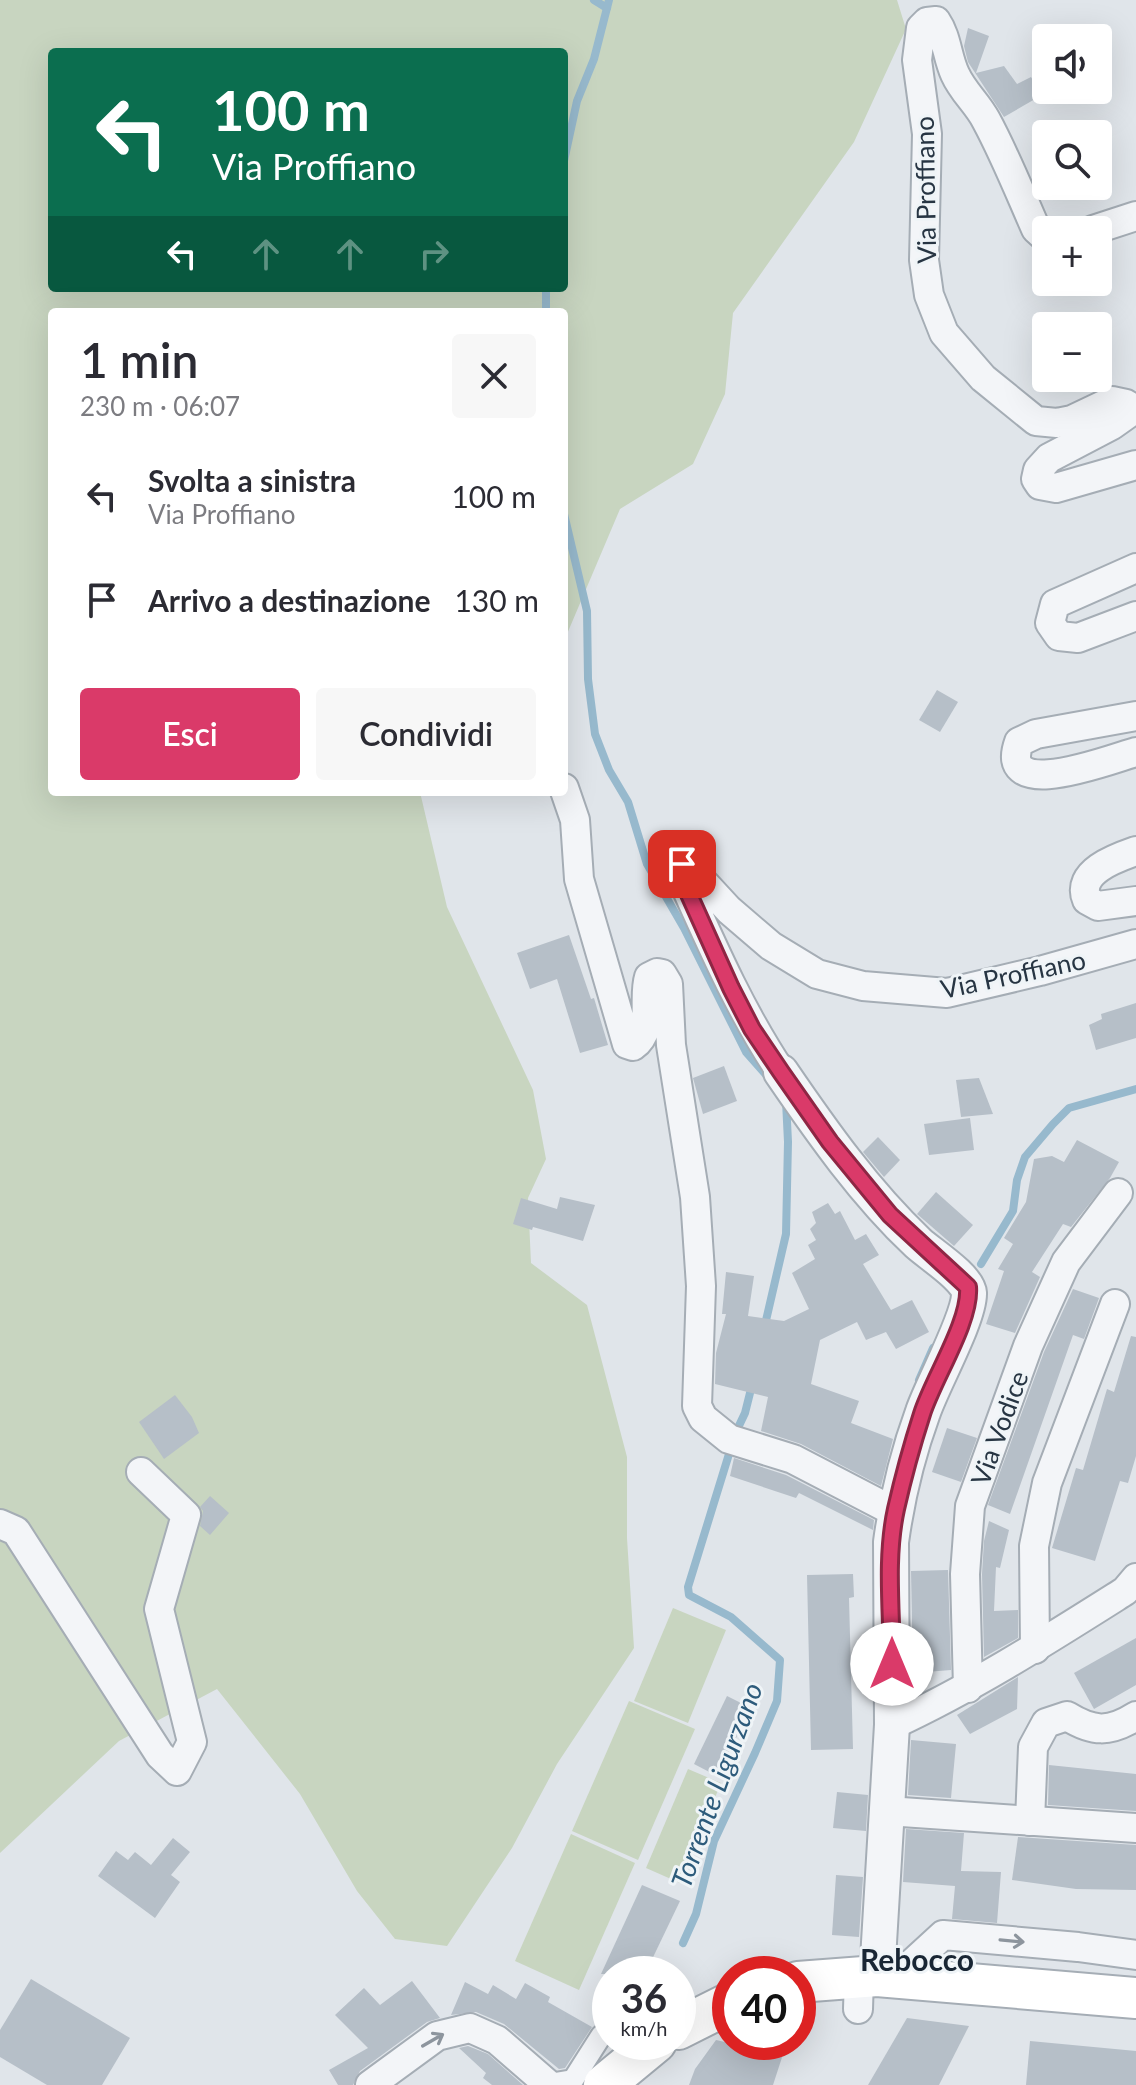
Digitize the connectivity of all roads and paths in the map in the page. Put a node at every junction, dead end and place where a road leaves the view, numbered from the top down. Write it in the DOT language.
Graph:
graph roads {
  1 [pos="1136,216"];
  2 [pos="1032,220"];
  3 [pos="1112,224"];
  4 [pos="1135,409"];
  5 [pos="1136,465"];
  6 [pos="1136,568"];
  7 [pos="1136,616"];
  8 [pos="1136,716"];
  9 [pos="1136,752"];
  10 [pos="567,796"];
  11 [pos="1136,851"];
  12 [pos="1136,901"];
  13 [pos="1136,944"];
  14 [pos="781,1072"];
  15 [pos="1118,1193"];
  16 [pos="1115,1304"];
  17 [pos="141,1472"];
  18 [pos="895,1512"];
  19 [pos="0,1524"];
  20 [pos="1136,1578"];
  21 [pos="1035,1649"];
  22 [pos="968,1688"];
  23 [pos="1136,1716"];
  24 [pos="892,1725"];
  25 [pos="887,1811"];
  26 [pos="1030,1821"];
  27 [pos="1136,1828"];
  28 [pos="1088,1948"];
  29 [pos="1136,1955"];
  30 [pos="816,1983"];
  31 [pos="872,1985"];
  32 [pos="1117,1996"];
  33 [pos="592,2050"];
  34 [pos="635,2060"];
  35 [pos="549,2084"];
  36 [pos="608,2084"];
  37 [pos="370,2085"];
  1 -- 3 [label="street"];
  2 -- 4 [label="street, Via Proffiano"];
  4 -- 5 [label="street, Via Proffiano"];
  6 -- 7 [label="street"];
  8 -- 9 [label="street"];
  10 -- 18 [label="street"];
  11 -- 12 [label="street"];
  13 -- 14 [label="street, Via Proffiano"];
  14 -- 18 [label="street, Via Proffiano"];
  15 -- 22 [label="street, Via Vodice"];
  16 -- 21 [label="street"];
  17 -- 19 [label="street"];
  18 -- 24 [label="street, Via Proffiano"];
  20 -- 21 [label="street"];
  21 -- 22 [label="street"];
  22 -- 24 [label="street"];
  23 -- 26 [label="street"];
  24 -- 25 [label="street, Via Proffiano"];
  25 -- 26 [label="street"];
  25 -- 31 [label="street, Via Proffiano"];
  26 -- 27 [label="street"];
  28 -- 29 [label="street"];
  31 -- 28 [label="street, one-way"];
  28 -- 32 [label="street"];
  30 -- 31 [label="main road"];
  31 -- 32 [label="main road"];
  33 -- 35 [label="street"];
  34 -- 36 [label="main road"];
  37 -- 35 [label="street, one-way"];
}
